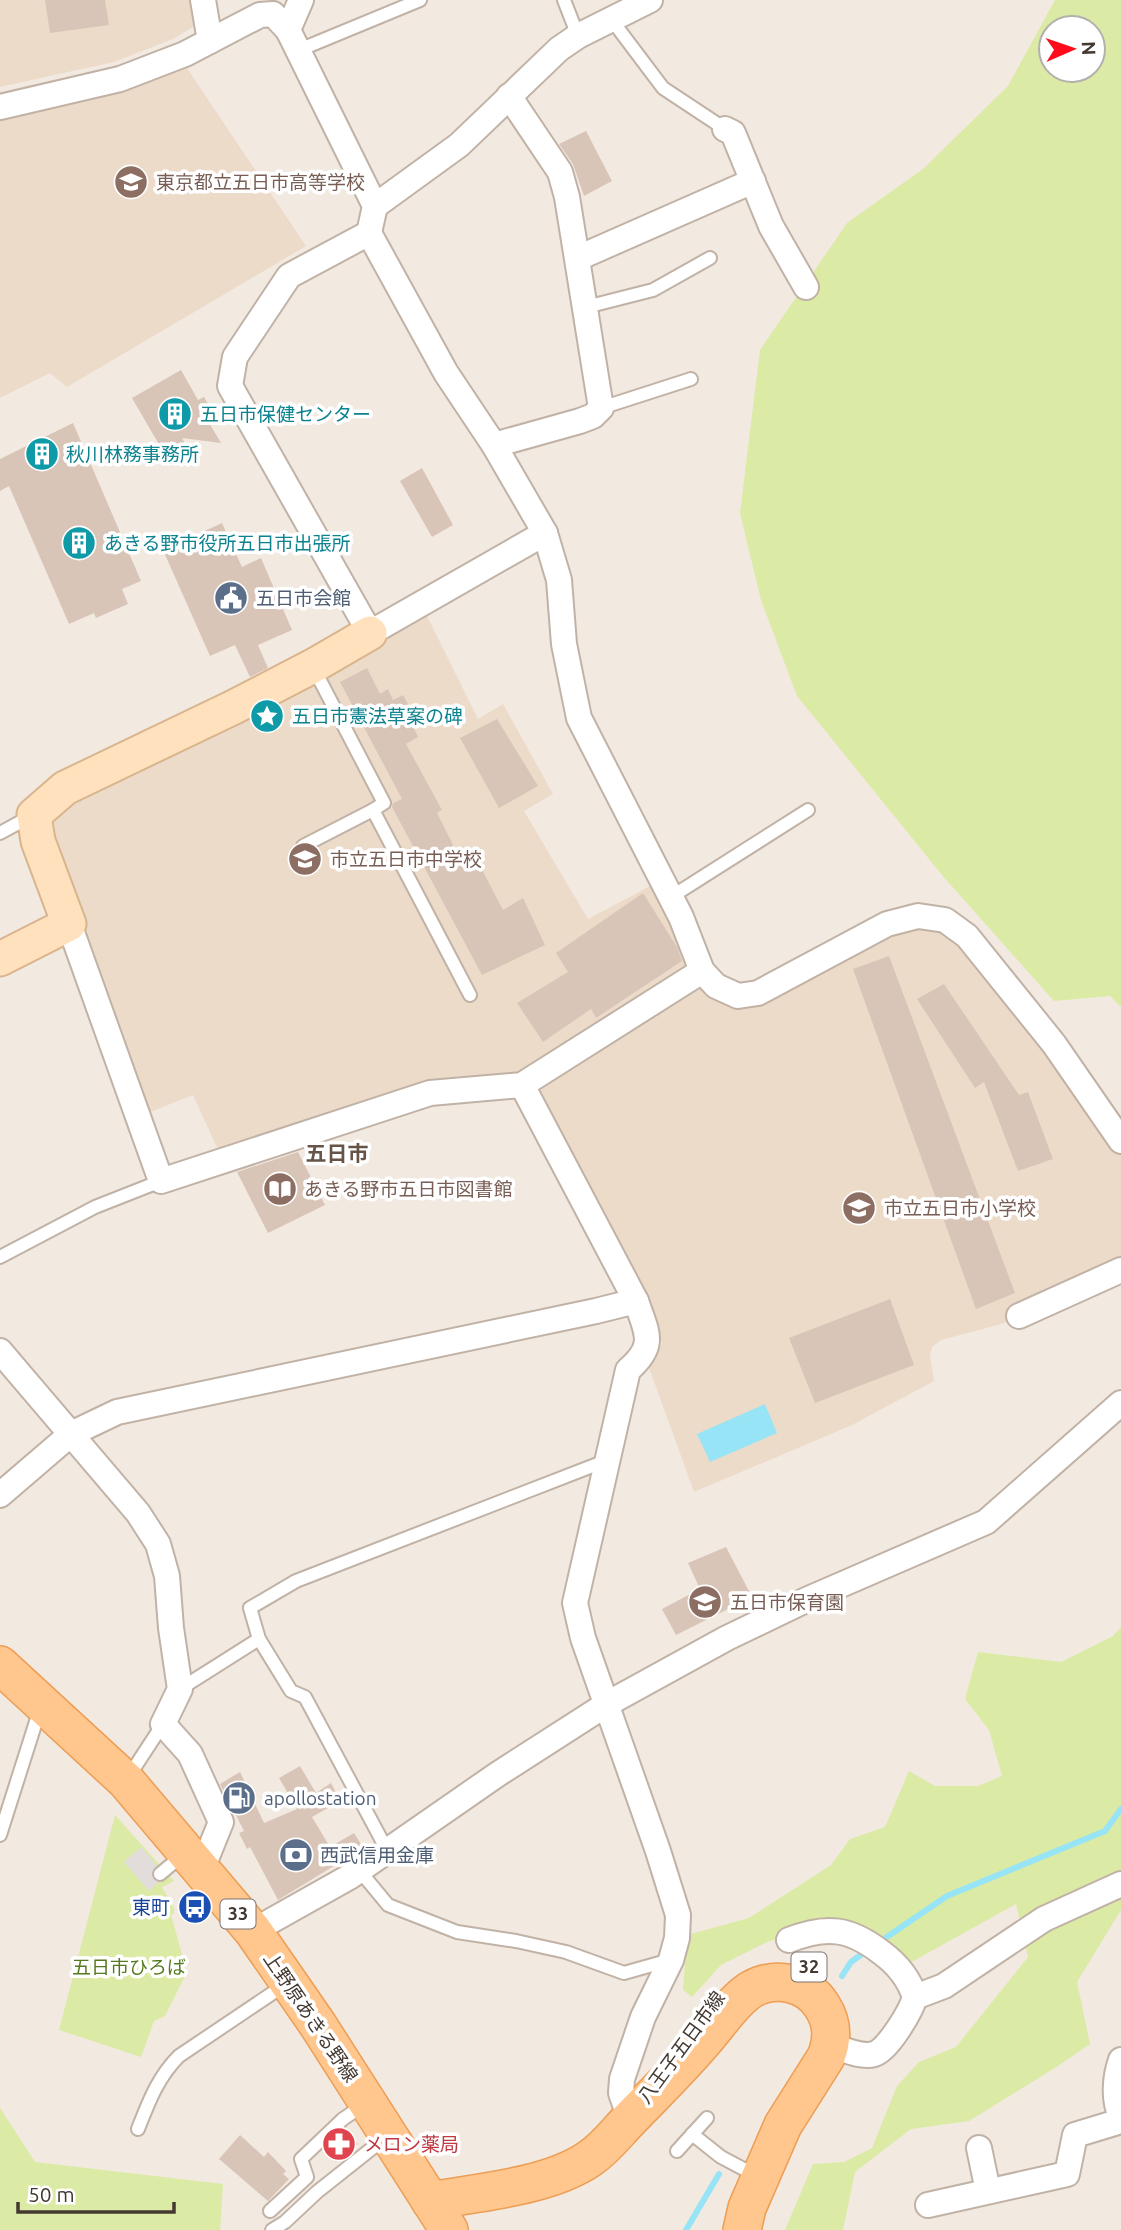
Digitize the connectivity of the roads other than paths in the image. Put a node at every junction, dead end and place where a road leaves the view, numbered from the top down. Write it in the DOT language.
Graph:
graph roads {
  1 [pos="203,0"];
  2 [pos="301,0"];
  3 [pos="420,0"];
  4 [pos="564,0"];
  5 [pos="650,0"];
  6 [pos="611,19"];
  7 [pos="578,36"];
  8 [pos="294,40"];
  9 [pos="210,41"];
  10 [pos="509,96"];
  11 [pos="0,107"];
  12 [pos="725,129"];
  13 [pos="753,181"];
  14 [pos="375,206"];
  15 [pos="369,233"];
  16 [pos="578,258"];
  17 [pos="710,258"];
  18 [pos="806,287"];
  19 [pos="586,307"];
  20 [pos="691,380"];
  21 [pos="601,408"];
  22 [pos="494,445"];
  23 [pos="545,533"];
  24 [pos="370,633"];
  25 [pos="313,666"];
  26 [pos="373,810"];
  27 [pos="808,810"];
  28 [pos="34,815"];
  29 [pos="0,833"];
  30 [pos="303,846"];
  31 [pos="671,897"];
  32 [pos="69,924"];
  33 [pos="0,959"];
  34 [pos="702,971"];
  35 [pos="470,995"];
  36 [pos="522,1085"];
  37 [pos="1121,1141"];
  38 [pos="161,1181"];
  39 [pos="0,1257"];
  40 [pos="1121,1270"];
  41 [pos="636,1301"];
  42 [pos="1019,1316"];
  43 [pos="0,1351"];
  44 [pos="1121,1403"];
  45 [pos="71,1434"];
  46 [pos="608,1460"];
  47 [pos="0,1495"];
  48 [pos="259,1639"];
  49 [pos="0,1665"];
  50 [pos="180,1689"];
  51 [pos="43,1702"];
  52 [pos="607,1704"];
  53 [pos="163,1724"];
  54 [pos="126,1781"];
  55 [pos="0,1835"];
  56 [pos="387,1850"];
  57 [pos="194,1860"];
  58 [pos="359,1870"];
  59 [pos="160,1874"];
  60 [pos="1121,1884"];
  61 [pos="253,1931"];
  62 [pos="789,1940"];
  63 [pos="671,1960"];
  64 [pos="288,1982"];
  65 [pos="915,1997"];
  66 [pos="841,2048"];
  67 [pos="1121,2060"];
  68 [pos="368,2102"];
  69 [pos="1121,2116"];
  70 [pos="707,2118"];
  71 [pos="630,2119"];
  72 [pos="1121,2122"];
  73 [pos="138,2129"];
  74 [pos="692,2134"];
  75 [pos="388,2136"];
  76 [pos="979,2148"];
  77 [pos="677,2151"];
  78 [pos="761,2178"];
  79 [pos="988,2192"];
  80 [pos="928,2206"];
  81 [pos="270,2211"];
  82 [pos="440,2216"];
  83 [pos="287,2226"];
  84 [pos="272,2230"];
  85 [pos="742,2230"];
  1 -- 9 [label="street"];
  2 -- 8 [label="street"];
  3 -- 8 [label="lane"];
  4 -- 7 [label="lane"];
  5 -- 6 [label="street"];
  6 -- 7 [label="street"];
  6 -- 12 [label="lane"];
  7 -- 10 [label="street"];
  8 -- 9 [label="street"];
  8 -- 14 [label="street"];
  9 -- 11 [label="street"];
  10 -- 14 [label="street"];
  10 -- 16 [label="street"];
  12 -- 13 [label="street"];
  13 -- 16 [label="street"];
  13 -- 18 [label="street"];
  14 -- 15 [label="street"];
  15 -- 22 [label="street"];
  15 -- 24 [label="street"];
  16 -- 19 [label="street"];
  17 -- 19 [label="lane"];
  19 -- 21 [label="street"];
  20 -- 21 [label="lane"];
  21 -- 22 [label="street"];
  22 -- 23 [label="street"];
  23 -- 24 [label="street"];
  23 -- 31 [label="street"];
  24 -- 25 [label="street"];
  25 -- 26 [label="lane"];
  25 -- 28 [label="street"];
  26 -- 30 [label="lane"];
  26 -- 35 [label="lane"];
  27 -- 31 [label="lane"];
  28 -- 29 [label="lane"];
  28 -- 32 [label="street"];
  31 -- 34 [label="street"];
  32 -- 33 [label="street"];
  32 -- 38 [label="street"];
  34 -- 36 [label="street"];
  34 -- 37 [label="street"];
  36 -- 38 [label="street"];
  36 -- 41 [label="street"];
  38 -- 39 [label="lane"];
  40 -- 42 [label="street"];
  41 -- 45 [label="street"];
  41 -- 46 [label="street"];
  43 -- 45 [label="street"];
  44 -- 52 [label="street"];
  45 -- 47 [label="street"];
  45 -- 50 [label="street"];
  46 -- 48 [label="lane"];
  46 -- 52 [label="street"];
  48 -- 50 [label="lane"];
  48 -- 56 [label="lane"];
  49 -- 51 [label="main road, 上野原あきる野線 / 33"];
  50 -- 53 [label="street"];
  51 -- 54 [label="main road, 上野原あきる野線 / 33"];
  51 -- 55 [label="lane"];
  52 -- 56 [label="street"];
  52 -- 63 [label="street"];
  53 -- 54 [label="lane"];
  53 -- 57 [label="street"];
  54 -- 57 [label="main road, 上野原あきる野線 / 33"];
  56 -- 58 [label="street"];
  57 -- 59 [label="lane"];
  57 -- 61 [label="main road, 上野原あきる野線 / 33"];
  58 -- 61 [label="street"];
  58 -- 63 [label="lane"];
  60 -- 65 [label="street"];
  61 -- 64 [label="main road, 上野原あきる野線 / 33"];
  62 -- 65 [label="street"];
  63 -- 71 [label="street"];
  64 -- 68 [label="main road, 上野原あきる野線 / 33"];
  64 -- 73 [label="lane"];
  65 -- 66 [label="street"];
  66 -- 71 [label="main road, 八王子五日市線 / 32"];
  66 -- 78 [label="main road"];
  67 -- 69 [label="street"];
  68 -- 75 [label="main road, 上野原あきる野線 / 33"];
  68 -- 81 [label="lane"];
  70 -- 74 [label="lane"];
  71 -- 82 [label="main road, 八王子五日市線 / 32"];
  72 -- 79 [label="street"];
  74 -- 77 [label="lane"];
  74 -- 78 [label="lane"];
  75 -- 82 [label="main road, 上野原あきる野線 / 33"];
  75 -- 83 [label="lane"];
  76 -- 79 [label="street"];
  78 -- 85 [label="main road"];
  79 -- 80 [label="street"];
  83 -- 84 [label="lane"];
}
